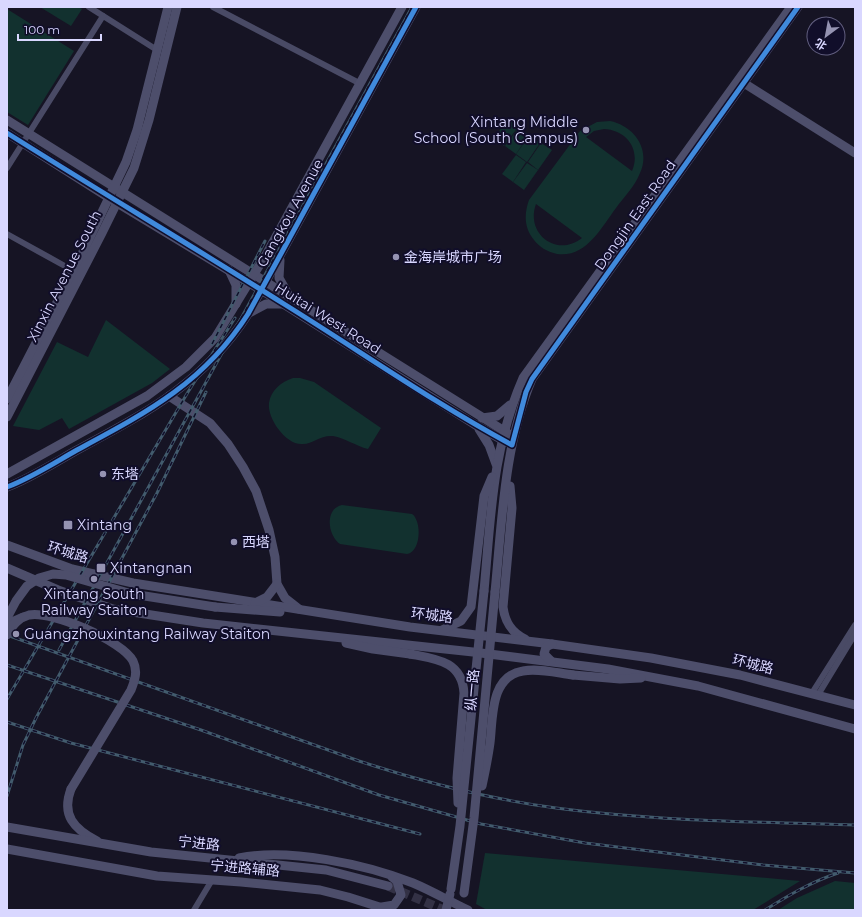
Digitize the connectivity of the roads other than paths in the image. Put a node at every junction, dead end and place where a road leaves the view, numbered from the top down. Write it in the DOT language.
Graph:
graph roads {
  1 [pos="89,7"];
  2 [pos="168,7"];
  3 [pos="177,7"];
  4 [pos="212,7"];
  5 [pos="396,7"];
  6 [pos="402,7"];
  7 [pos="416,7"];
  8 [pos="791,7"];
  9 [pos="798,7"];
  10 [pos="103,16"];
  11 [pos="394,21"];
  12 [pos="157,50"];
  13 [pos="742,79"];
  14 [pos="361,84"];
  15 [pos="7,120"];
  16 [pos="7,133"];
  17 [pos="29,134"];
  18 [pos="23,143"];
  19 [pos="855,146"];
  20 [pos="855,153"];
  21 [pos="7,168"];
  22 [pos="119,190"];
  23 [pos="114,201"];
  24 [pos="7,234"];
  25 [pos="267,253"];
  26 [pos="280,255"];
  27 [pos="63,265"];
  28 [pos="238,265"];
  29 [pos="228,269"];
  30 [pos="252,279"];
  31 [pos="264,286"];
  32 [pos="289,301"];
  33 [pos="236,306"];
  34 [pos="248,314"];
  35 [pos="169,396"];
  36 [pos="7,399"];
  37 [pos="513,402"];
  38 [pos="7,417"];
  39 [pos="477,421"];
  40 [pos="503,436"];
  41 [pos="513,441"];
  42 [pos="495,468"];
  43 [pos="508,471"];
  44 [pos="7,474"];
  45 [pos="8,485"];
  46 [pos="7,545"];
  47 [pos="7,568"];
  48 [pos="277,584"];
  49 [pos="474,594"];
  50 [pos="503,598"];
  51 [pos="16,601"];
  52 [pos="255,603"];
  53 [pos="7,609"];
  54 [pos="300,611"];
  55 [pos="24,617"];
  56 [pos="7,618"];
  57 [pos="7,624"];
  58 [pos="855,625"];
  59 [pos="441,630"];
  60 [pos="474,634"];
  61 [pos="855,634"];
  62 [pos="7,635"];
  63 [pos="324,636"];
  64 [pos="530,642"];
  65 [pos="552,644"];
  66 [pos="473,652"];
  67 [pos="551,661"];
  68 [pos="658,677"];
  69 [pos="815,694"];
  70 [pos="855,705"];
  71 [pos="855,729"];
  72 [pos="474,818"];
  73 [pos="7,826"];
  74 [pos="460,826"];
  75 [pos="115,847"];
  76 [pos="7,849"];
  77 [pos="228,860"];
  78 [pos="391,876"];
  79 [pos="212,880"];
  80 [pos="388,886"];
  81 [pos="448,900"];
  82 [pos="385,908"];
  83 [pos="463,909"];
  84 [pos="194,910"];
  85 [pos="446,910"];
  1 -- 10 [label="street"];
  2 -- 12 [label="street, Xinxin Avenue South"];
  3 -- 22 [label="street, Xinxin Avenue South"];
  4 -- 14 [label="street"];
  5 -- 11 [label="street"];
  6 -- 11 [label="street, Gangkou Avenue"];
  7 -- 26 [label="street, Gangkou Avenue"];
  8 -- 13 [label="street, Dongjin East Road"];
  9 -- 13 [label="street, Dongjin East Road"];
  10 -- 12 [label="street"];
  10 -- 17 [label="street"];
  11 -- 14 [label="street, Gangkou Avenue"];
  12 -- 22 [label="street, Xinxin Avenue South"];
  13 -- 19 [label="street"];
  13 -- 20 [label="street"];
  13 -- 37 [label="street, Dongjin East Road"];
  13 -- 41 [label="street, Dongjin East Road"];
  14 -- 25 [label="street, Gangkou Avenue"];
  15 -- 17 [label="street, Huitai West Road"];
  16 -- 18 [label="street, Huitai West Road"];
  17 -- 18 [label="street"];
  17 -- 22 [label="street, Huitai West Road"];
  18 -- 21 [label="street"];
  18 -- 23 [label="street, Huitai West Road"];
  22 -- 23 [label="street, Xinxin Avenue South"];
  22 -- 28 [label="street, Huitai West Road"];
  23 -- 29 [label="street, Huitai West Road"];
  23 -- 36 [label="street, Xinxin Avenue South"];
  23 -- 38 [label="street, Xinxin Avenue South"];
  24 -- 27 [label="street"];
  25 -- 28 [label="street"];
  25 -- 30 [label="street, Gangkou Avenue"];
  26 -- 31 [label="street, Gangkou Avenue"];
  26 -- 32 [label="street"];
  28 -- 30 [label="street, Huitai West Road"];
  29 -- 30 [label="street, Huitai West Road"];
  29 -- 33 [label="street"];
  30 -- 31 [label="street, Huitai West Road"];
  30 -- 33 [label="street, Gangkou Avenue"];
  31 -- 32 [label="street, Huitai West Road"];
  31 -- 34 [label="street, Gangkou Avenue"];
  32 -- 34 [label="street"];
  32 -- 39 [label="street, Huitai West Road"];
  33 -- 44 [label="street, Gangkou Avenue"];
  34 -- 35 [label="street, Gangkou Avenue"];
  35 -- 45 [label="street, Gangkou Avenue"];
  35 -- 48 [label="street"];
  37 -- 39 [label="street"];
  37 -- 40 [label="street, Dongjin East Road"];
  39 -- 40 [label="street, Huitai West Road"];
  39 -- 42 [label="street"];
  40 -- 41 [label="street, Huitai West Road"];
  40 -- 42 [label="street, Dongjin East Road"];
  41 -- 43 [label="street, Dongjin East Road"];
  42 -- 49 [label="street"];
  42 -- 74 [label="street, 纵一路, bridge"];
  43 -- 50 [label="street"];
  43 -- 72 [label="street, 纵一路, bridge"];
  46 -- 52 [label="street, 环城路"];
  47 -- 63 [label="street"];
  48 -- 52 [label="street"];
  48 -- 54 [label="street"];
  49 -- 50 [label="street"];
  49 -- 59 [label="street"];
  50 -- 64 [label="street"];
  51 -- 53 [label="street, bridge"];
  51 -- 54 [label="street, bridge"];
  51 -- 56 [label="street, bridge"];
  52 -- 54 [label="street, 环城路"];
  54 -- 59 [label="street, 环城路"];
  55 -- 57 [label="street, bridge"];
  55 -- 62 [label="street, bridge"];
  55 -- 75 [label="street, bridge"];
  58 -- 69 [label="street"];
  59 -- 60 [label="street, 环城路"];
  60 -- 64 [label="street, 环城路"];
  60 -- 66 [label="street"];
  61 -- 69 [label="street"];
  63 -- 66 [label="street"];
  63 -- 74 [label="street, bridge"];
  64 -- 65 [label="street, 环城路"];
  65 -- 67 [label="street"];
  65 -- 69 [label="street, 环城路"];
  66 -- 67 [label="street"];
  67 -- 68 [label="street"];
  68 -- 71 [label="street"];
  68 -- 72 [label="street, bridge"];
  69 -- 70 [label="street, 环城路"];
  72 -- 83 [label="street, 纵一路, bridge"];
  73 -- 75 [label="street, 宁进路"];
  74 -- 81 [label="street, 纵一路, bridge"];
  75 -- 77 [label="street, 宁进路"];
  76 -- 79 [label="street, 宁进路辅路"];
  77 -- 78 [label="street, 宁进路辅路"];
  77 -- 80 [label="street, 宁进路"];
  78 -- 81 [label="street, 宁进路辅路"];
  78 -- 82 [label="street"];
  79 -- 82 [label="street, 宁进路辅路"];
  79 -- 84 [label="street"];
  81 -- 83 [label="street, 宁进路辅路"];
  81 -- 85 [label="street, 纵一路"];
}
